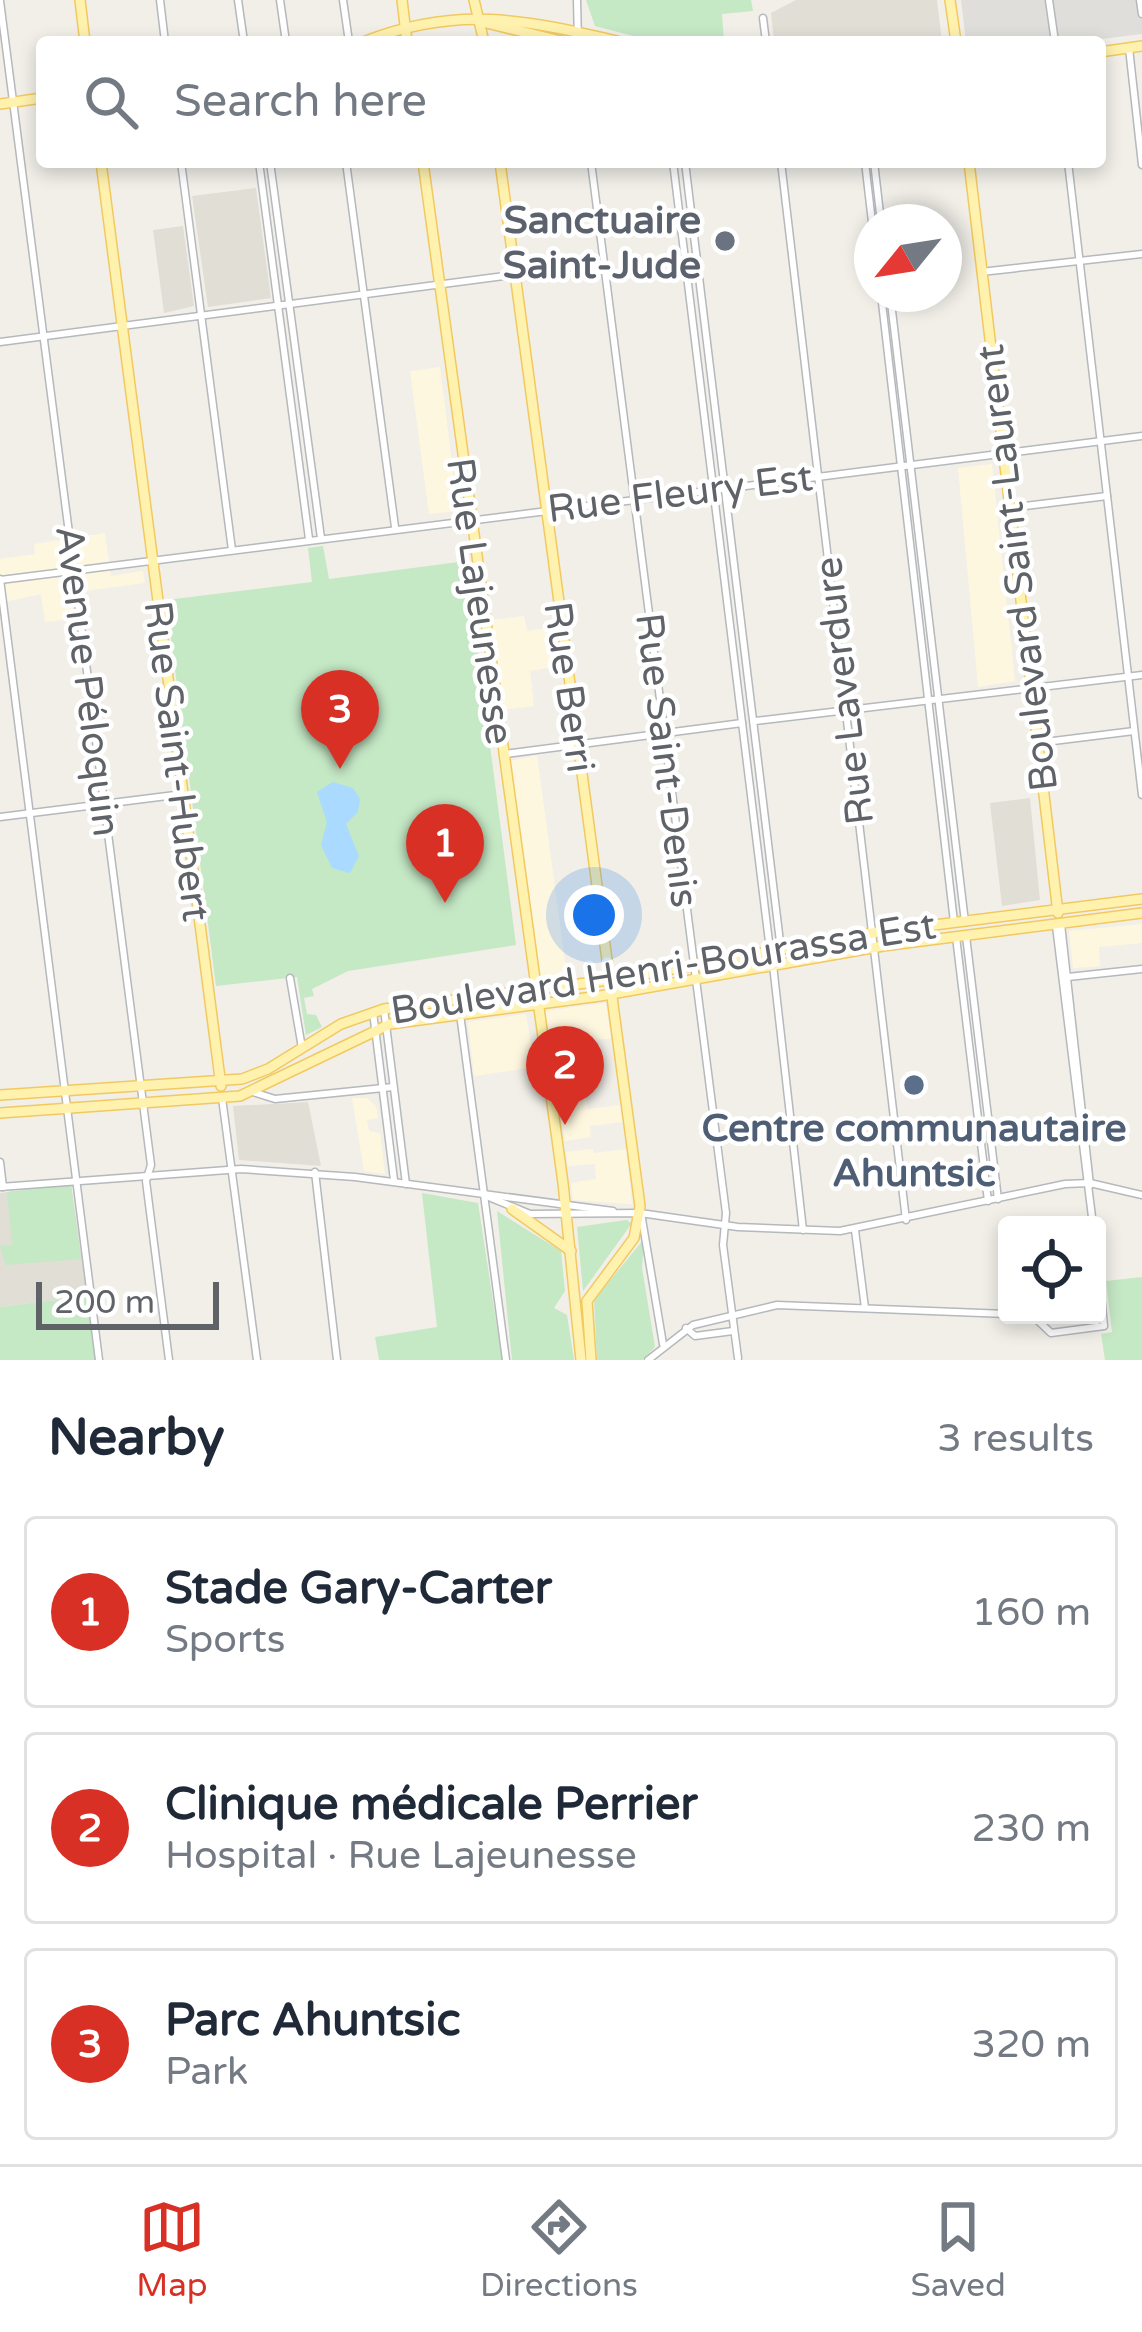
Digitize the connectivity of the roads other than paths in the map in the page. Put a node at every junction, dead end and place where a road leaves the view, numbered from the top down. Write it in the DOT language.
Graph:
graph roads {
  1 [pos="80,0"];
  2 [pos="160,0"];
  3 [pos="238,0"];
  4 [pos="280,0"];
  5 [pos="343,0"];
  6 [pos="401,0"];
  7 [pos="474,0"];
  8 [pos="578,0"];
  9 [pos="950,0"];
  10 [pos="1049,0"];
  11 [pos="1140,0"];
  12 [pos="0,1"];
  13 [pos="1142,14"];
  14 [pos="763,18"];
  15 [pos="477,20"];
  16 [pos="406,28"];
  17 [pos="85,36"];
  18 [pos="164,36"];
  19 [pos="243,36"];
  20 [pos="285,36"];
  21 [pos="348,36"];
  22 [pos="381,36"];
  23 [pos="407,36"];
  24 [pos="482,36"];
  25 [pos="541,36"];
  26 [pos="574,36"];
  27 [pos="578,36"];
  28 [pos="765,36"];
  29 [pos="955,36"];
  30 [pos="1054,36"];
  31 [pos="1142,46"];
  32 [pos="1129,48"];
  33 [pos="1106,51"];
  34 [pos="36,99"];
  35 [pos="14,102"];
  36 [pos="0,104"];
  37 [pos="1142,165"];
  38 [pos="102,168"];
  39 [pos="182,168"];
  40 [pos="260,168"];
  41 [pos="271,168"];
  42 [pos="347,168"];
  43 [pos="424,168"];
  44 [pos="501,168"];
  45 [pos="592,168"];
  46 [pos="674,168"];
  47 [pos="686,168"];
  48 [pos="782,168"];
  49 [pos="866,168"];
  50 [pos="875,168"];
  51 [pos="970,168"];
  52 [pos="1069,168"];
  53 [pos="870,204"];
  54 [pos="879,204"];
  55 [pos="1142,254"];
  56 [pos="1080,261"];
  57 [pos="604,263"];
  58 [pos="981,272"];
  59 [pos="515,274"];
  60 [pos="439,284"];
  61 [pos="364,295"];
  62 [pos="290,304"];
  63 [pos="278,305"];
  64 [pos="882,312"];
  65 [pos="892,312"];
  66 [pos="202,315"];
  67 [pos="123,326"];
  68 [pos="44,336"];
  69 [pos="0,342"];
  70 [pos="1142,436"];
  71 [pos="1100,441"];
  72 [pos="1002,452"];
  73 [pos="910,464"];
  74 [pos="900,465"];
  75 [pos="818,475"];
  76 [pos="724,485"];
  77 [pos="713,486"];
  78 [pos="634,496"];
  79 [pos="1107,496"];
  80 [pos="546,508"];
  81 [pos="1009,508"];
  82 [pos="470,518"];
  83 [pos="395,528"];
  84 [pos="321,538"];
  85 [pos="309,539"];
  86 [pos="232,550"];
  87 [pos="152,560"];
  88 [pos="74,570"];
  89 [pos="0,580"];
  90 [pos="1142,675"];
  91 [pos="1128,677"];
  92 [pos="1030,688"];
  93 [pos="938,699"];
  94 [pos="928,700"];
  95 [pos="846,711"];
  96 [pos="753,722"];
  97 [pos="742,723"];
  98 [pos="1134,731"];
  99 [pos="664,733"];
  100 [pos="1036,743"];
  101 [pos="578,744"];
  102 [pos="502,754"];
  103 [pos="183,794"];
  104 [pos="1142,795"];
  105 [pos="105,804"];
  106 [pos="30,814"];
  107 [pos="0,818"];
  108 [pos="1142,899"];
  109 [pos="1056,907"];
  110 [pos="1142,913"];
  111 [pos="960,922"];
  112 [pos="1058,924"];
  113 [pos="872,933"];
  114 [pos="961,936"];
  115 [pos="874,948"];
  116 [pos="776,950"];
  117 [pos="694,965"];
  118 [pos="773,965"];
  119 [pos="1142,968"];
  120 [pos="290,978"];
  121 [pos="1064,978"];
  122 [pos="696,979"];
  123 [pos="610,980"];
  124 [pos="533,989"];
  125 [pos="612,994"];
  126 [pos="535,1004"];
  127 [pos="379,1010"];
  128 [pos="460,1014"];
  129 [pos="386,1025"];
  130 [pos="374,1029"];
  131 [pos="302,1048"];
  132 [pos="220,1081"];
  133 [pos="141,1086"];
  134 [pos="394,1087"];
  135 [pos="382,1088"];
  136 [pos="67,1091"];
  137 [pos="253,1092"];
  138 [pos="0,1096"];
  139 [pos="222,1098"];
  140 [pos="143,1104"];
  141 [pos="69,1108"];
  142 [pos="0,1113"];
  143 [pos="0,1162"];
  144 [pos="231,1168"];
  145 [pos="315,1172"];
  146 [pos="147,1174"];
  147 [pos="76,1178"];
  148 [pos="394,1182"];
  149 [pos="406,1184"];
  150 [pos="1089,1185"];
  151 [pos="2,1187"];
  152 [pos="484,1195"];
  153 [pos="1142,1195"];
  154 [pos="998,1199"];
  155 [pos="988,1202"];
  156 [pos="512,1209"];
  157 [pos="566,1211"];
  158 [pos="640,1213"];
  159 [pos="1093,1216"];
  160 [pos="906,1220"];
  161 [pos="725,1225"];
  162 [pos="803,1230"];
  163 [pos="855,1230"];
  164 [pos="571,1251"];
  165 [pos="865,1308"];
  166 [pos="732,1313"];
  167 [pos="998,1314"];
  168 [pos="582,1324"];
  169 [pos="1042,1324"];
  170 [pos="1105,1324"];
  171 [pos="686,1328"];
  172 [pos="734,1331"];
  173 [pos="663,1344"];
  174 [pos="738,1358"];
  175 [pos="99,1360"];
  176 [pos="169,1360"];
  177 [pos="257,1360"];
  178 [pos="338,1360"];
  179 [pos="506,1360"];
  180 [pos="581,1360"];
  181 [pos="591,1360"];
  182 [pos="648,1360"];
  1 -- 17 [label="main road"];
  2 -- 18 [label="street"];
  3 -- 19 [label="street"];
  4 -- 20 [label="street"];
  5 -- 21 [label="street"];
  6 -- 16 [label="main road"];
  7 -- 15 [label="main road"];
  8 -- 27 [label="street"];
  9 -- 29 [label="main road"];
  10 -- 30 [label="street"];
  11 -- 13 [label="street"];
  12 -- 35 [label="street, Avenue Péloquin"];
  14 -- 28 [label="street"];
  15 -- 16 [label="main road"];
  15 -- 24 [label="main road"];
  15 -- 25 [label="main road"];
  15 -- 26 [label="main road"];
  16 -- 22 [label="main road"];
  16 -- 23 [label="main road"];
  31 -- 32 [label="main road"];
  32 -- 33 [label="main road"];
  32 -- 37 [label="street"];
  34 -- 35 [label="main road"];
  35 -- 36 [label="main road"];
  35 -- 68 [label="street, Avenue Péloquin"];
  38 -- 67 [label="main road, Rue Saint-Hubert"];
  39 -- 66 [label="street"];
  40 -- 63 [label="street"];
  41 -- 62 [label="street"];
  42 -- 61 [label="street"];
  43 -- 60 [label="main road, Rue Lajeunesse"];
  44 -- 59 [label="main road, Rue Berri"];
  45 -- 57 [label="street, Rue Saint-Denis"];
  46 -- 77 [label="street"];
  47 -- 76 [label="street"];
  48 -- 75 [label="street, Rue Laverdure"];
  49 -- 53 [label="street"];
  50 -- 54 [label="street"];
  51 -- 58 [label="main road, Boulevard Saint-Laurent"];
  52 -- 56 [label="street"];
  55 -- 56 [label="street"];
  56 -- 58 [label="street"];
  56 -- 71 [label="street"];
  57 -- 59 [label="street"];
  57 -- 78 [label="street, Rue Saint-Denis"];
  58 -- 72 [label="main road, Boulevard Saint-Laurent"];
  59 -- 60 [label="street"];
  59 -- 80 [label="main road, Rue Berri"];
  60 -- 61 [label="street"];
  60 -- 82 [label="main road, Rue Lajeunesse"];
  61 -- 62 [label="street"];
  61 -- 83 [label="street"];
  62 -- 63 [label="street"];
  62 -- 84 [label="street"];
  63 -- 66 [label="street"];
  63 -- 85 [label="street"];
  64 -- 74 [label="street"];
  65 -- 73 [label="street"];
  66 -- 67 [label="street"];
  66 -- 86 [label="street"];
  67 -- 68 [label="street"];
  67 -- 87 [label="main road, Rue Saint-Hubert"];
  68 -- 69 [label="street"];
  68 -- 88 [label="street, Avenue Péloquin"];
  70 -- 71 [label="street, Rue Fleury Est"];
  71 -- 72 [label="street, Rue Fleury Est"];
  71 -- 79 [label="street"];
  72 -- 73 [label="street, Rue Fleury Est"];
  72 -- 81 [label="main road, Boulevard Saint-Laurent"];
  73 -- 74 [label="street, Rue Fleury Est"];
  73 -- 93 [label="street"];
  74 -- 75 [label="street, Rue Fleury Est"];
  74 -- 94 [label="street"];
  75 -- 76 [label="street, Rue Fleury Est"];
  75 -- 95 [label="street, Rue Laverdure"];
  76 -- 77 [label="street, Rue Fleury Est"];
  76 -- 96 [label="street"];
  77 -- 78 [label="street, Rue Fleury Est"];
  77 -- 97 [label="street"];
  78 -- 80 [label="street, Rue Fleury Est"];
  78 -- 99 [label="street, Rue Saint-Denis"];
  79 -- 81 [label="street"];
  79 -- 91 [label="street"];
  80 -- 82 [label="street, Rue Fleury Est"];
  80 -- 101 [label="main road, Rue Berri"];
  81 -- 92 [label="main road, Boulevard Saint-Laurent"];
  82 -- 83 [label="street, Rue Fleury Est"];
  82 -- 102 [label="main road, Rue Lajeunesse"];
  83 -- 84 [label="street, Rue Fleury Est"];
  84 -- 85 [label="street, Rue Fleury Est"];
  85 -- 86 [label="street, Rue Fleury Est"];
  86 -- 87 [label="street, Rue Fleury Est"];
  87 -- 88 [label="street, Rue Fleury Est"];
  87 -- 103 [label="main road, Rue Saint-Hubert"];
  88 -- 89 [label="street, Rue Fleury Est"];
  88 -- 105 [label="street, Avenue Péloquin"];
  89 -- 106 [label="street"];
  90 -- 91 [label="street"];
  91 -- 92 [label="street"];
  91 -- 98 [label="street"];
  92 -- 93 [label="street"];
  92 -- 100 [label="main road, Boulevard Saint-Laurent"];
  93 -- 94 [label="street"];
  93 -- 111 [label="street"];
  94 -- 95 [label="street"];
  94 -- 111 [label="street"];
  95 -- 96 [label="street"];
  95 -- 113 [label="street, Rue Laverdure"];
  96 -- 97 [label="street"];
  96 -- 116 [label="street"];
  97 -- 99 [label="street"];
  97 -- 116 [label="street"];
  98 -- 100 [label="street"];
  98 -- 104 [label="street"];
  99 -- 101 [label="street"];
  99 -- 117 [label="street, Rue Saint-Denis"];
  100 -- 109 [label="main road, Boulevard Saint-Laurent"];
  101 -- 102 [label="street"];
  101 -- 123 [label="main road, Rue Berri"];
  102 -- 124 [label="main road, Rue Lajeunesse"];
  103 -- 105 [label="street"];
  103 -- 132 [label="main road, Rue Saint-Hubert"];
  105 -- 106 [label="street"];
  105 -- 133 [label="street, Avenue Péloquin"];
  106 -- 107 [label="street"];
  106 -- 136 [label="street"];
  108 -- 109 [label="main road, Boulevard Henri-Bourassa Est"];
  109 -- 111 [label="main road, Boulevard Henri-Bourassa Est"];
  109 -- 112 [label="main road, Boulevard Saint-Laurent"];
  110 -- 112 [label="main road, Boulevard Henri-Bourassa Est"];
  111 -- 113 [label="main road, Boulevard Henri-Bourassa Est"];
  112 -- 114 [label="main road, Boulevard Henri-Bourassa Est"];
  112 -- 121 [label="street, Boulevard Saint-Laurent"];
  113 -- 115 [label="street, Rue Laverdure"];
  113 -- 116 [label="main road, Boulevard Henri-Bourassa Est"];
  114 -- 115 [label="main road, Boulevard Henri-Bourassa Est"];
  114 -- 154 [label="street"];
  114 -- 155 [label="street"];
  115 -- 118 [label="main road, Boulevard Henri-Bourassa Est"];
  115 -- 160 [label="street, Rue Laverdure"];
  116 -- 117 [label="main road, Boulevard Henri-Bourassa Est"];
  117 -- 122 [label="street, Rue Saint-Denis"];
  117 -- 123 [label="main road, Boulevard Henri-Bourassa Est"];
  118 -- 122 [label="main road, Boulevard Henri-Bourassa Est"];
  118 -- 162 [label="street"];
  119 -- 121 [label="street"];
  120 -- 131 [label="street"];
  121 -- 150 [label="street, Boulevard Saint-Laurent"];
  122 -- 125 [label="main road, Boulevard Henri-Bourassa Est"];
  122 -- 161 [label="street, Rue Saint-Denis"];
  123 -- 124 [label="main road, Boulevard Henri-Bourassa Est"];
  123 -- 125 [label="main road, Rue Berri"];
  124 -- 126 [label="main road, Rue Lajeunesse"];
  124 -- 127 [label="main road, Boulevard Henri-Bourassa Est"];
  125 -- 126 [label="main road, Boulevard Henri-Bourassa Est"];
  125 -- 158 [label="main road, Rue Berri"];
  126 -- 128 [label="main road, Boulevard Henri-Bourassa Est"];
  126 -- 157 [label="main road, Rue Lajeunesse"];
  127 -- 129 [label="street"];
  127 -- 130 [label="street"];
  127 -- 131 [label="main road, Boulevard Henri-Bourassa Est"];
  128 -- 129 [label="main road, Boulevard Henri-Bourassa Est"];
  128 -- 152 [label="street"];
  129 -- 130 [label="main road, Boulevard Henri-Bourassa Est"];
  129 -- 134 [label="street"];
  130 -- 135 [label="street"];
  130 -- 137 [label="main road, Boulevard Henri-Bourassa Est"];
  131 -- 132 [label="main road, Boulevard Henri-Bourassa Est"];
  132 -- 133 [label="main road, Boulevard Henri-Bourassa Est"];
  132 -- 139 [label="main road, Rue Saint-Hubert"];
  133 -- 136 [label="main road, Boulevard Henri-Bourassa Est"];
  133 -- 140 [label="street, Avenue Péloquin"];
  134 -- 135 [label="street, Boulevard Henri-Bourassa Est"];
  134 -- 149 [label="street"];
  135 -- 137 [label="street, Boulevard Henri-Bourassa Est"];
  135 -- 148 [label="street"];
  136 -- 138 [label="main road, Boulevard Henri-Bourassa Est"];
  136 -- 141 [label="street"];
  137 -- 139 [label="main road, Boulevard Henri-Bourassa Est"];
  139 -- 140 [label="main road, Boulevard Henri-Bourassa Est"];
  139 -- 144 [label="street, Rue Saint-Hubert"];
  140 -- 141 [label="main road, Boulevard Henri-Bourassa Est"];
  140 -- 146 [label="street, Avenue Péloquin"];
  141 -- 142 [label="main road, Boulevard Henri-Bourassa Est"];
  141 -- 147 [label="street"];
  143 -- 151 [label="street"];
  144 -- 145 [label="street"];
  144 -- 146 [label="street"];
  144 -- 177 [label="street, Rue Saint-Hubert"];
  145 -- 148 [label="street"];
  145 -- 178 [label="street"];
  146 -- 147 [label="street"];
  146 -- 176 [label="street, Avenue Péloquin"];
  147 -- 151 [label="street"];
  147 -- 175 [label="street"];
  148 -- 149 [label="street"];
  149 -- 152 [label="street"];
  150 -- 153 [label="street"];
  150 -- 154 [label="street"];
  150 -- 159 [label="street, Boulevard Saint-Laurent"];
  152 -- 156 [label="street"];
  152 -- 157 [label="street"];
  152 -- 179 [label="street"];
  154 -- 155 [label="street"];
  155 -- 160 [label="street"];
  156 -- 157 [label="street"];
  156 -- 164 [label="main road"];
  157 -- 158 [label="street"];
  157 -- 164 [label="main road, Rue Lajeunesse"];
  158 -- 161 [label="street"];
  158 -- 168 [label="main road"];
  158 -- 173 [label="street, Rue Berri"];
  160 -- 163 [label="street"];
  161 -- 162 [label="street"];
  161 -- 166 [label="street, Rue Saint-Denis"];
  162 -- 163 [label="street"];
  163 -- 165 [label="street"];
  164 -- 168 [label="main road, Rue Lajeunesse"];
  165 -- 166 [label="street"];
  165 -- 167 [label="street"];
  166 -- 171 [label="street"];
  166 -- 172 [label="street, Rue Saint-Denis"];
  168 -- 180 [label="main road"];
  168 -- 181 [label="main road"];
  169 -- 170 [label="street"];
  171 -- 172 [label="street"];
  171 -- 173 [label="street"];
  172 -- 174 [label="street, Rue Saint-Denis"];
  173 -- 182 [label="street"];
}
